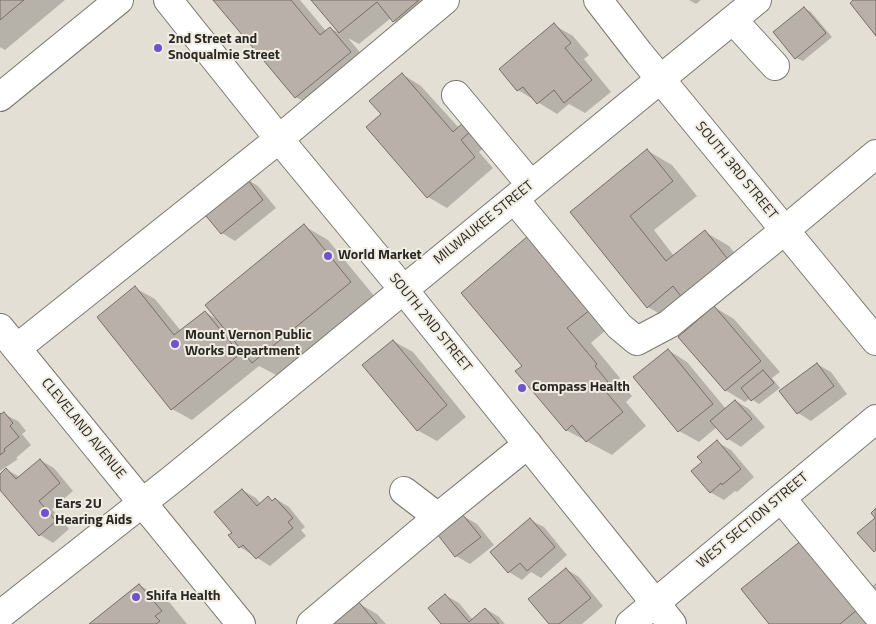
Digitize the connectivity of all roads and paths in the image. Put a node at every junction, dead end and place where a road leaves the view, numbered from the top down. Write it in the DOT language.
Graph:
graph roads {
  1 [pos="120,0"];
  2 [pos="168,0"];
  3 [pos="445,0"];
  4 [pos="598,0"];
  5 [pos="757,0"];
  6 [pos="733,20"];
  7 [pos="775,66"];
  8 [pos="661,80"];
  9 [pos="456,95"];
  10 [pos="0,96"];
  11 [pos="279,139"];
  12 [pos="876,154"];
  13 [pos="522,192"];
  14 [pos="786,230"];
  15 [pos="403,289"];
  16 [pos="8,338"];
  17 [pos="876,340"];
  18 [pos="876,419"];
  19 [pos="528,444"];
  20 [pos="404,491"];
  21 [pos="781,498"];
  22 [pos="142,502"];
  23 [pos="438,517"];
  24 [pos="655,603"];
  25 [pos="876,613"];
  26 [pos="0,615"];
  27 [pos="241,624"];
  28 [pos="311,624"];
  29 [pos="630,624"];
  30 [pos="672,624"];
  1 -- 10 [label="street"];
  2 -- 11 [label="street, SOUTH 2ND STREET"];
  3 -- 11 [label="street"];
  4 -- 8 [label="street, SOUTH 3RD STREET"];
  5 -- 6 [label="street, MILWAUKEE STREET"];
  6 -- 7 [label="street"];
  6 -- 8 [label="street, MILWAUKEE STREET"];
  8 -- 13 [label="street, MILWAUKEE STREET"];
  8 -- 14 [label="street, SOUTH 3RD STREET"];
  9 -- 13 [label="street"];
  11 -- 15 [label="street, SOUTH 2ND STREET"];
  11 -- 16 [label="street"];
  12 -- 14 [label="street"];
  13 -- 14 [label="street"];
  13 -- 15 [label="street, MILWAUKEE STREET"];
  14 -- 17 [label="street, SOUTH 3RD STREET"];
  15 -- 19 [label="street, SOUTH 2ND STREET"];
  15 -- 22 [label="street, MILWAUKEE STREET"];
  16 -- 22 [label="street, CLEVELAND AVENUE"];
  18 -- 21 [label="street, WEST SECTION STREET"];
  19 -- 23 [label="street"];
  19 -- 24 [label="street, SOUTH 2ND STREET"];
  20 -- 23 [label="street"];
  21 -- 24 [label="street, WEST SECTION STREET"];
  21 -- 25 [label="street"];
  22 -- 26 [label="street, MILWAUKEE STREET"];
  22 -- 27 [label="street, CLEVELAND AVENUE"];
  23 -- 28 [label="street"];
  24 -- 29 [label="street, WEST SECTION STREET"];
  24 -- 30 [label="street, SOUTH 2ND STREET"];
}
